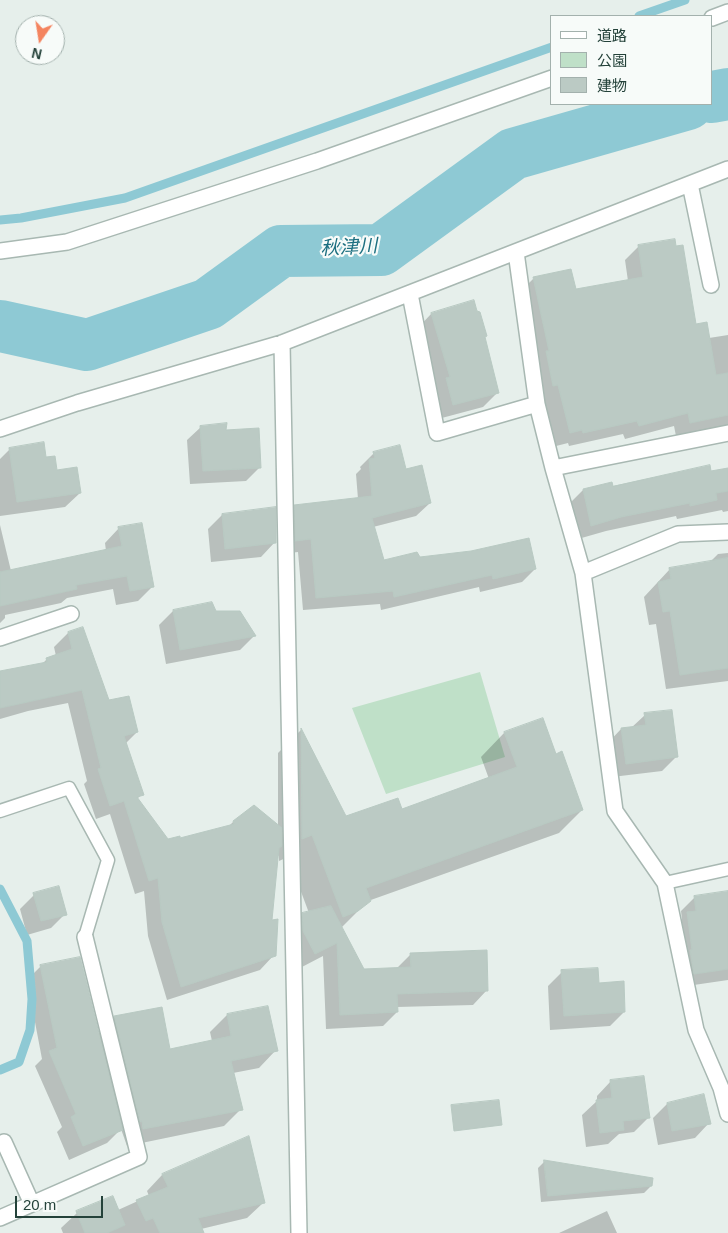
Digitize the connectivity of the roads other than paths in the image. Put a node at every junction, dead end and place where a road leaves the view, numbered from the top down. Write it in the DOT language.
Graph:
graph roads {
  1 [pos="728,12"];
  2 [pos="713,18"];
  3 [pos="550,79"];
  4 [pos="728,169"];
  5 [pos="690,184"];
  6 [pos="0,251"];
  7 [pos="516,252"];
  8 [pos="711,285"];
  9 [pos="410,294"];
  10 [pos="282,343"];
  11 [pos="537,404"];
  12 [pos="0,428"];
  13 [pos="728,433"];
  14 [pos="554,468"];
  15 [pos="728,532"];
  16 [pos="583,572"];
  17 [pos="71,614"];
  18 [pos="0,638"];
  19 [pos="0,811"];
  20 [pos="728,869"];
  21 [pos="665,883"];
  22 [pos="85,937"];
  23 [pos="725,1088"];
  24 [pos="728,1114"];
  25 [pos="4,1142"];
  26 [pos="32,1204"];
  27 [pos="0,1218"];
  28 [pos="299,1233"];
  1 -- 2 [label="street"];
  3 -- 6 [label="street"];
  4 -- 5 [label="street"];
  5 -- 7 [label="street"];
  5 -- 8 [label="street"];
  7 -- 9 [label="street"];
  7 -- 11 [label="street"];
  9 -- 10 [label="street"];
  9 -- 11 [label="street"];
  10 -- 12 [label="street"];
  10 -- 28 [label="street"];
  11 -- 14 [label="street"];
  13 -- 14 [label="street"];
  14 -- 16 [label="street"];
  15 -- 16 [label="street"];
  16 -- 21 [label="street"];
  17 -- 18 [label="street"];
  19 -- 22 [label="lane"];
  20 -- 21 [label="lane"];
  21 -- 23 [label="street"];
  22 -- 26 [label="street"];
  23 -- 24 [label="street"];
  25 -- 26 [label="street"];
  26 -- 27 [label="street"];
}
